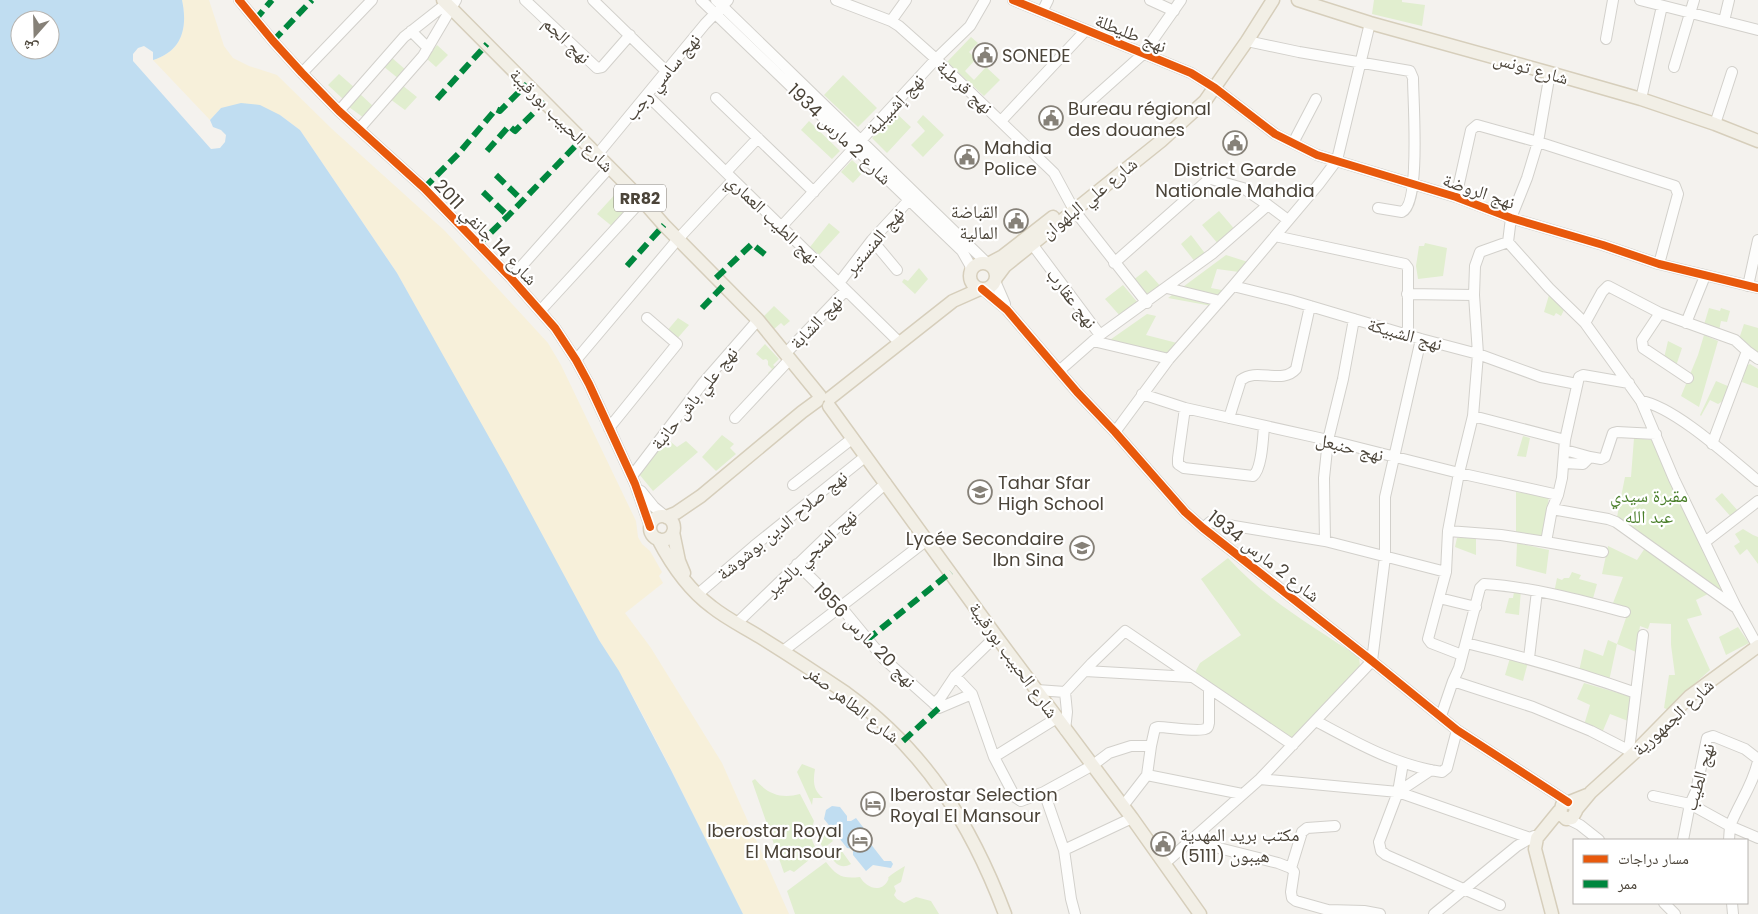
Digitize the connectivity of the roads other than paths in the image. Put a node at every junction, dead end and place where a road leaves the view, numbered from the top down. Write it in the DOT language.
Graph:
graph roads {
  1 [pos="239,0"];
  2 [pos="372,0"];
  3 [pos="525,0"];
  4 [pos="594,0"];
  5 [pos="702,0"];
  6 [pos="836,0"];
  7 [pos="906,0"];
  8 [pos="985,0"];
  9 [pos="1013,0"];
  10 [pos="1048,0"];
  11 [pos="1150,0"];
  12 [pos="1182,0"];
  13 [pos="1262,0"];
  14 [pos="1273,0"];
  15 [pos="1300,0"];
  16 [pos="1613,0"];
  17 [pos="1640,0"];
  18 [pos="1687,0"];
  19 [pos="1694,0"];
  20 [pos="1729,0"];
  21 [pos="449,2"];
  22 [pos="720,5"];
  23 [pos="1662,6"];
  24 [pos="1174,11"];
  25 [pos="1042,12"];
  26 [pos="1690,12"];
  27 [pos="891,21"];
  28 [pos="1724,21"];
  29 [pos="1370,24"];
  30 [pos="1086,30"];
  31 [pos="1758,30"];
  32 [pos="410,31"];
  33 [pos="630,36"];
  34 [pos="1606,38"];
  35 [pos="1247,41"];
  36 [pos="428,48"];
  37 [pos="1143,54"];
  38 [pos="936,59"];
  39 [pos="1360,62"];
  40 [pos="1674,67"];
  41 [pos="666,71"];
  42 [pos="1732,72"];
  43 [pos="302,73"];
  44 [pos="1550,73"];
  45 [pos="1212,86"];
  46 [pos="646,95"];
  47 [pos="716,98"];
  48 [pos="1641,99"];
  49 [pos="1316,100"];
  50 [pos="1086,105"];
  51 [pos="339,110"];
  52 [pos="1001,120"];
  53 [pos="1715,124"];
  54 [pos="359,129"];
  55 [pos="758,138"];
  56 [pos="1758,141"];
  57 [pos="1538,142"];
  58 [pos="1293,143"];
  59 [pos="858,144"];
  60 [pos="597,155"];
  61 [pos="1337,160"];
  62 [pos="609,168"];
  63 [pos="726,172"];
  64 [pos="733,180"];
  65 [pos="1414,186"];
  66 [pos="814,192"];
  67 [pos="1456,197"];
  68 [pos="642,200"];
  69 [pos="909,200"];
  70 [pos="1268,205"];
  71 [pos="1072,207"];
  72 [pos="1378,208"];
  73 [pos="1511,218"];
  74 [pos="1288,220"];
  75 [pos="781,227"];
  76 [pos="1275,236"];
  77 [pos="678,239"];
  78 [pos="872,240"];
  79 [pos="1758,240"];
  80 [pos="1029,241"];
  81 [pos="1508,242"];
  82 [pos="1114,263"];
  83 [pos="988,264"];
  84 [pos="1659,264"];
  85 [pos="897,270"];
  86 [pos="970,274"];
  87 [pos="1705,276"];
  88 [pos="511,278"];
  89 [pos="996,279"];
  90 [pos="842,286"];
  91 [pos="1233,286"];
  92 [pos="1753,287"];
  93 [pos="1167,288"];
  94 [pos="981,289"];
  95 [pos="1407,294"];
  96 [pos="1474,295"];
  97 [pos="953,300"];
  98 [pos="1220,301"];
  99 [pos="1147,303"];
  100 [pos="1310,306"];
  101 [pos="1007,310"];
  102 [pos="540,311"];
  103 [pos="1660,313"];
  104 [pos="647,318"];
  105 [pos="1354,319"];
  106 [pos="758,320"];
  107 [pos="1585,323"];
  108 [pos="1686,323"];
  109 [pos="1408,335"];
  110 [pos="1096,338"];
  111 [pos="1421,339"];
  112 [pos="900,343"];
  113 [pos="1747,351"];
  114 [pos="1478,354"];
  115 [pos="788,356"];
  116 [pos="1169,359"];
  117 [pos="1758,359"];
  118 [pos="576,360"];
  119 [pos="1059,370"];
  120 [pos="1688,378"];
  121 [pos="1629,383"];
  122 [pos="1577,384"];
  123 [pos="1142,394"];
  124 [pos="1641,401"];
  125 [pos="824,402"];
  126 [pos="1185,408"];
  127 [pos="1473,416"];
  128 [pos="735,418"];
  129 [pos="1229,418"];
  130 [pos="1264,426"];
  131 [pos="609,428"];
  132 [pos="1115,432"];
  133 [pos="1656,434"];
  134 [pos="853,438"];
  135 [pos="1328,440"];
  136 [pos="1712,444"];
  137 [pos="1565,445"];
  138 [pos="866,456"];
  139 [pos="1590,457"];
  140 [pos="1393,458"];
  141 [pos="1564,464"];
  142 [pos="1459,473"];
  143 [pos="634,480"];
  144 [pos="1758,480"];
  145 [pos="886,483"];
  146 [pos="793,485"];
  147 [pos="1558,495"];
  148 [pos="702,496"];
  149 [pos="1758,500"];
  150 [pos="1552,508"];
  151 [pos="666,517"];
  152 [pos="650,527"];
  153 [pos="1203,528"];
  154 [pos="1448,531"];
  155 [pos="673,532"];
  156 [pos="658,539"];
  157 [pos="927,540"];
  158 [pos="1325,541"];
  159 [pos="1546,542"];
  160 [pos="1705,542"];
  161 [pos="1603,552"];
  162 [pos="1385,557"];
  163 [pos="797,564"];
  164 [pos="1446,572"];
  165 [pos="689,584"];
  166 [pos="1537,591"];
  167 [pos="698,594"];
  168 [pos="1439,598"];
  169 [pos="841,607"];
  170 [pos="1736,607"];
  171 [pos="1476,608"];
  172 [pos="1625,612"];
  173 [pos="737,623"];
  174 [pos="1643,635"];
  175 [pos="996,636"];
  176 [pos="1466,643"];
  177 [pos="1758,646"];
  178 [pos="783,651"];
  179 [pos="1462,655"];
  180 [pos="1529,658"];
  181 [pos="1372,661"];
  182 [pos="1085,671"];
  183 [pos="955,676"];
  184 [pos="1192,677"];
  185 [pos="1453,681"];
  186 [pos="1210,688"];
  187 [pos="1037,690"];
  188 [pos="1065,692"];
  189 [pos="1636,693"];
  190 [pos="972,694"];
  191 [pos="936,706"];
  192 [pos="1441,716"];
  193 [pos="1057,718"];
  194 [pos="1316,721"];
  195 [pos="1065,730"];
  196 [pos="1456,730"];
  197 [pos="1293,745"];
  198 [pos="1150,746"];
  199 [pos="1632,752"];
  200 [pos="994,757"];
  201 [pos="1758,760"];
  202 [pos="1403,763"];
  203 [pos="1092,765"];
  204 [pos="1431,770"];
  205 [pos="1147,774"];
  206 [pos="1260,779"];
  207 [pos="1044,792"];
  208 [pos="1398,792"];
  209 [pos="1242,794"];
  210 [pos="1653,796"];
  211 [pos="1690,804"];
  212 [pos="1123,806"];
  213 [pos="1568,811"];
  214 [pos="1132,818"];
  215 [pos="1335,826"];
  216 [pos="1730,826"];
  217 [pos="1536,838"];
  218 [pos="1758,838"];
  219 [pos="1599,839"];
  220 [pos="1683,839"];
  221 [pos="1729,839"];
  222 [pos="1191,841"];
  223 [pos="1064,850"];
  224 [pos="1164,864"];
  225 [pos="1291,868"];
  226 [pos="1464,888"];
  227 [pos="1665,904"];
  228 [pos="1500,905"];
  229 [pos="1377,913"];
  230 [pos="1005,914"];
  231 [pos="1075,914"];
  232 [pos="1200,914"];
  233 [pos="1434,914"];
  234 [pos="1552,914"];
  235 [pos="1675,914"];
  1 -- 43 [label="street, شارع 14 جانفي 2011"];
  2 -- 43 [label="street"];
  3 -- 33 [label="street, نهج الجم"];
  4 -- 33 [label="street"];
  5 -- 22 [label="street, شارع 2 مارس 1934"];
  6 -- 27 [label="street, نهج قرطبة"];
  7 -- 27 [label="street"];
  8 -- 38 [label="street, نهج إشبيلية"];
  9 -- 25 [label="street, نهج طليطلة"];
  10 -- 25 [label="street"];
  11 -- 24 [label="street"];
  12 -- 24 [label="street"];
  13 -- 45 [label="main road, شارع علي البلهوان"];
  14 -- 35 [label="main road, شارع علي البلهوان"];
  15 -- 29 [label="main road, شارع تونس"];
  16 -- 34 [label="street"];
  17 -- 23 [label="street"];
  18 -- 26 [label="street"];
  19 -- 26 [label="street"];
  20 -- 28 [label="street"];
  21 -- 32 [label="street"];
  21 -- 36 [label="street"];
  21 -- 60 [label="main road, شارع الحبيب بورقيبة / RR82"];
  22 -- 41 [label="street, نهج ساسي رجب"];
  22 -- 59 [label="street, شارع 2 مارس 1934"];
  23 -- 26 [label="street"];
  23 -- 48 [label="street"];
  24 -- 37 [label="street"];
  25 -- 30 [label="street, نهج طليطلة"];
  26 -- 28 [label="street"];
  26 -- 40 [label="street"];
  27 -- 38 [label="street, نهج قرطبة"];
  28 -- 31 [label="street"];
  29 -- 39 [label="street"];
  29 -- 44 [label="main road, شارع تونس"];
  30 -- 37 [label="street, نهج طليطلة"];
  30 -- 52 [label="street"];
  32 -- 36 [label="street"];
  32 -- 51 [label="street"];
  33 -- 41 [label="street"];
  35 -- 39 [label="street"];
  35 -- 45 [label="main road, شارع علي البلهوان"];
  36 -- 54 [label="street"];
  37 -- 45 [label="street, نهج طليطلة"];
  37 -- 50 [label="street"];
  38 -- 52 [label="street, نهج قرطبة"];
  38 -- 59 [label="street, نهج إشبيلية"];
  39 -- 61 [label="street"];
  39 -- 65 [label="street"];
  41 -- 46 [label="street, نهج ساسي رجب"];
  42 -- 53 [label="street"];
  43 -- 51 [label="street, شارع 14 جانفي 2011"];
  44 -- 48 [label="main road, شارع تونس"];
  44 -- 57 [label="street"];
  45 -- 58 [label="street, نهج الروضة"];
  45 -- 71 [label="main road, شارع علي البلهوان"];
  46 -- 60 [label="street, نهج ساسي رجب"];
  46 -- 63 [label="street, نهج الطيب العماري"];
  47 -- 55 [label="street"];
  48 -- 53 [label="main road, شارع تونس"];
  49 -- 58 [label="street"];
  51 -- 54 [label="street, شارع 14 جانفي 2011"];
  52 -- 71 [label="street, نهج قرطبة"];
  53 -- 56 [label="main road, شارع تونس"];
  54 -- 88 [label="street, شارع 14 جانفي 2011"];
  55 -- 63 [label="street"];
  55 -- 66 [label="street"];
  57 -- 67 [label="street"];
  57 -- 73 [label="street"];
  57 -- 84 [label="street"];
  58 -- 61 [label="street, نهج الروضة"];
  59 -- 66 [label="street, نهج إشبيلية"];
  59 -- 69 [label="street, شارع 2 مارس 1934"];
  59 -- 83 [label="street, شارع 2 مارس 1934"];
  60 -- 62 [label="main road, شارع الحبيب بورقيبة / RR82"];
  61 -- 65 [label="street, نهج الروضة"];
  61 -- 74 [label="street"];
  62 -- 68 [label="main road, شارع الحبيب بورقيبة / RR82"];
  62 -- 88 [label="street"];
  63 -- 64 [label="street, نهج الطيب العماري"];
  64 -- 75 [label="street, نهج الطيب العماري"];
  64 -- 77 [label="street"];
  65 -- 67 [label="street, نهج الروضة"];
  65 -- 72 [label="street"];
  66 -- 75 [label="street, نهج إشبيلية"];
  67 -- 73 [label="street, نهج الروضة"];
  68 -- 77 [label="main road, شارع الحبيب بورقيبة / RR82"];
  68 -- 102 [label="street"];
  69 -- 78 [label="street, نهج المنستير"];
  69 -- 86 [label="street, شارع 2 مارس 1934"];
  70 -- 74 [label="street"];
  70 -- 82 [label="street"];
  70 -- 93 [label="street"];
  71 -- 80 [label="main road, شارع علي البلهوان"];
  71 -- 82 [label="street, نهج قرطبة"];
  73 -- 81 [label="street"];
  73 -- 84 [label="street, نهج الروضة"];
  74 -- 76 [label="street"];
  75 -- 90 [label="street, نهج الطيب العماري"];
  76 -- 91 [label="street"];
  76 -- 95 [label="street"];
  77 -- 106 [label="main road, شارع الحبيب بورقيبة / RR82"];
  77 -- 118 [label="street"];
  78 -- 85 [label="street"];
  78 -- 90 [label="street, نهج المنستير"];
  79 -- 92 [label="street"];
  80 -- 83 [label="main road, شارع علي البلهوان"];
  80 -- 89 [label="main road, شارع علي البلهوان"];
  80 -- 110 [label="street, نهج عقارب"];
  81 -- 96 [label="street"];
  81 -- 107 [label="street"];
  82 -- 99 [label="street, نهج قرطبة"];
  83 -- 86 [label="main road"];
  83 -- 89 [label="main road"];
  84 -- 87 [label="street, نهج الروضة"];
  86 -- 94 [label="main road"];
  86 -- 97 [label="main road"];
  87 -- 92 [label="street, نهج الروضة"];
  87 -- 108 [label="street"];
  88 -- 102 [label="street, شارع 14 جانفي 2011"];
  89 -- 94 [label="main road"];
  89 -- 101 [label="street, شارع 2 مارس 1934"];
  90 -- 112 [label="street, نهج الطيب العماري"];
  90 -- 115 [label="street, نهج الشابة"];
  91 -- 98 [label="street"];
  91 -- 100 [label="street, نهج الشبيكة"];
  93 -- 98 [label="street"];
  93 -- 99 [label="street"];
  94 -- 97 [label="main road"];
  94 -- 101 [label="street, شارع 2 مارس 1934"];
  95 -- 96 [label="street"];
  95 -- 109 [label="street"];
  96 -- 114 [label="street"];
  97 -- 112 [label="main road"];
  98 -- 116 [label="street"];
  99 -- 110 [label="street"];
  100 -- 105 [label="street, نهج الشبيكة"];
  100 -- 129 [label="street"];
  101 -- 119 [label="street, شارع 2 مارس 1934"];
  102 -- 118 [label="street, شارع 14 جانفي 2011"];
  103 -- 107 [label="street"];
  103 -- 108 [label="street"];
  103 -- 120 [label="street"];
  104 -- 131 [label="street"];
  105 -- 109 [label="street, نهج الشبيكة"];
  105 -- 135 [label="street"];
  106 -- 115 [label="main road, شارع الحبيب بورقيبة / RR82"];
  106 -- 143 [label="street, نهج علي باش حانبة"];
  107 -- 121 [label="street"];
  108 -- 113 [label="street"];
  109 -- 111 [label="street, نهج الشبيكة"];
  110 -- 116 [label="street"];
  110 -- 119 [label="street"];
  111 -- 114 [label="street, نهج الشبيكة"];
  111 -- 140 [label="street"];
  112 -- 125 [label="main road"];
  113 -- 117 [label="street"];
  113 -- 136 [label="street"];
  114 -- 122 [label="street, نهج الشبيكة"];
  114 -- 127 [label="street"];
  115 -- 125 [label="main road, شارع الحبيب بورقيبة / RR82"];
  115 -- 128 [label="street, نهج الشابة"];
  116 -- 123 [label="street"];
  118 -- 131 [label="street, شارع 14 جانفي 2011"];
  119 -- 132 [label="street, شارع 2 مارس 1934"];
  121 -- 122 [label="street"];
  121 -- 124 [label="street"];
  122 -- 137 [label="street"];
  123 -- 126 [label="street, نهج حنبعل"];
  123 -- 132 [label="street"];
  124 -- 133 [label="street"];
  124 -- 136 [label="street"];
  125 -- 134 [label="main road, شارع الحبيب بورقيبة / RR82"];
  125 -- 148 [label="main road"];
  126 -- 129 [label="street, نهج حنبعل"];
  126 -- 130 [label="street"];
  127 -- 137 [label="street"];
  127 -- 142 [label="street"];
  129 -- 130 [label="street, نهج حنبعل"];
  130 -- 135 [label="street, نهج حنبعل"];
  131 -- 143 [label="street, شارع 14 جانفي 2011"];
  132 -- 153 [label="street, شارع 2 مارس 1934"];
  133 -- 139 [label="street"];
  133 -- 160 [label="street"];
  134 -- 138 [label="main road, شارع الحبيب بورقيبة / RR82"];
  134 -- 146 [label="street"];
  135 -- 140 [label="street, نهج حنبعل"];
  135 -- 158 [label="street"];
  136 -- 144 [label="street"];
  137 -- 139 [label="street"];
  137 -- 141 [label="street"];
  138 -- 145 [label="main road, شارع الحبيب بورقيبة / RR82"];
  138 -- 167 [label="street, نهج صلاح الدين بوشوشة"];
  139 -- 141 [label="street"];
  140 -- 142 [label="street, نهج حنبعل"];
  140 -- 162 [label="street"];
  141 -- 147 [label="street"];
  142 -- 147 [label="street, نهج حنبعل"];
  142 -- 154 [label="street"];
  143 -- 151 [label="street, شارع 14 جانفي 2011"];
  143 -- 152 [label="street, شارع 14 جانفي 2011"];
  145 -- 157 [label="main road, شارع الحبيب بورقيبة / RR82"];
  145 -- 163 [label="street, نهج المنجي بالخير"];
  147 -- 150 [label="street"];
  148 -- 151 [label="main road"];
  148 -- 155 [label="main road"];
  149 -- 160 [label="street"];
  150 -- 159 [label="street"];
  150 -- 170 [label="street"];
  151 -- 152 [label="main road"];
  151 -- 155 [label="main road"];
  152 -- 156 [label="main road"];
  153 -- 158 [label="street"];
  153 -- 181 [label="street, شارع 2 مارس 1934"];
  154 -- 159 [label="street"];
  154 -- 164 [label="street"];
  155 -- 156 [label="main road"];
  155 -- 165 [label="main road, شارع الطاهر صفر"];
  156 -- 165 [label="main road, شارع الطاهر صفر"];
  157 -- 169 [label="street"];
  157 -- 175 [label="main road, شارع الحبيب بورقيبة / RR82"];
  158 -- 162 [label="street"];
  159 -- 161 [label="street"];
  160 -- 170 [label="street"];
  162 -- 164 [label="street"];
  162 -- 181 [label="street"];
  163 -- 169 [label="street, نهج 20 مارس 1956"];
  163 -- 173 [label="street, نهج المنجي بالخير"];
  164 -- 168 [label="street"];
  165 -- 167 [label="main road, شارع الطاهر صفر"];
  166 -- 171 [label="street"];
  166 -- 172 [label="street"];
  166 -- 180 [label="street"];
  167 -- 173 [label="main road, شارع الطاهر صفر"];
  168 -- 171 [label="street"];
  168 -- 179 [label="street"];
  169 -- 178 [label="street"];
  169 -- 191 [label="street, نهج 20 مارس 1956"];
  170 -- 177 [label="street"];
  171 -- 176 [label="street"];
  173 -- 178 [label="main road, شارع الطاهر صفر"];
  174 -- 189 [label="street"];
  175 -- 183 [label="street"];
  175 -- 187 [label="main road, شارع الحبيب بورقيبة / RR82"];
  176 -- 179 [label="street"];
  176 -- 180 [label="street"];
  177 -- 199 [label="main road, شارع الجمهورية"];
  178 -- 230 [label="main road, شارع الطاهر صفر"];
  179 -- 185 [label="street"];
  180 -- 189 [label="street"];
  181 -- 192 [label="street, شارع 2 مارس 1934"];
  181 -- 194 [label="street"];
  182 -- 184 [label="street"];
  182 -- 184 [label="street"];
  182 -- 188 [label="street"];
  183 -- 190 [label="street"];
  183 -- 191 [label="street"];
  184 -- 186 [label="street"];
  185 -- 192 [label="street"];
  185 -- 199 [label="street"];
  186 -- 197 [label="street"];
  186 -- 198 [label="street"];
  187 -- 188 [label="street"];
  187 -- 193 [label="main road, شارع الحبيب بورقيبة / RR82"];
  188 -- 195 [label="street"];
  189 -- 199 [label="street"];
  190 -- 191 [label="street"];
  190 -- 200 [label="street"];
  192 -- 196 [label="street, شارع 2 مارس 1934"];
  193 -- 195 [label="main road, شارع الحبيب بورقيبة / RR82"];
  193 -- 200 [label="street"];
  194 -- 197 [label="street"];
  194 -- 202 [label="street"];
  195 -- 203 [label="main road, شارع الحبيب بورقيبة / RR82"];
  196 -- 204 [label="street"];
  196 -- 213 [label="street, شارع 2 مارس 1934"];
  197 -- 206 [label="street"];
  198 -- 203 [label="street"];
  198 -- 205 [label="street"];
  199 -- 213 [label="main road, شارع الجمهورية"];
  200 -- 207 [label="street"];
  201 -- 211 [label="street, نهج الطيب"];
  201 -- 216 [label="street"];
  202 -- 204 [label="street"];
  202 -- 208 [label="street"];
  203 -- 207 [label="street"];
  203 -- 212 [label="main road, شارع الحبيب بورقيبة / RR82"];
  204 -- 208 [label="street"];
  205 -- 209 [label="street"];
  205 -- 212 [label="street"];
  206 -- 208 [label="street"];
  206 -- 209 [label="street"];
  207 -- 223 [label="street"];
  208 -- 217 [label="street"];
  208 -- 226 [label="street"];
  209 -- 222 [label="street"];
  210 -- 211 [label="street"];
  211 -- 216 [label="street"];
  211 -- 220 [label="street, نهج الطيب"];
  212 -- 214 [label="main road, شارع الحبيب بورقيبة / RR82"];
  213 -- 217 [label="main road"];
  213 -- 219 [label="street, شارع 2 مارس 1934"];
  214 -- 223 [label="street"];
  214 -- 224 [label="main road, شارع الحبيب بورقيبة / RR82"];
  215 -- 225 [label="street"];
  216 -- 218 [label="street"];
  216 -- 221 [label="street"];
  217 -- 226 [label="street"];
  217 -- 234 [label="main road"];
  222 -- 224 [label="street"];
  222 -- 225 [label="street"];
  223 -- 231 [label="street"];
  224 -- 232 [label="main road, شارع الحبيب بورقيبة / RR82"];
  225 -- 229 [label="street"];
  226 -- 228 [label="street"];
  226 -- 233 [label="street"];
  227 -- 235 [label="street"];
}
